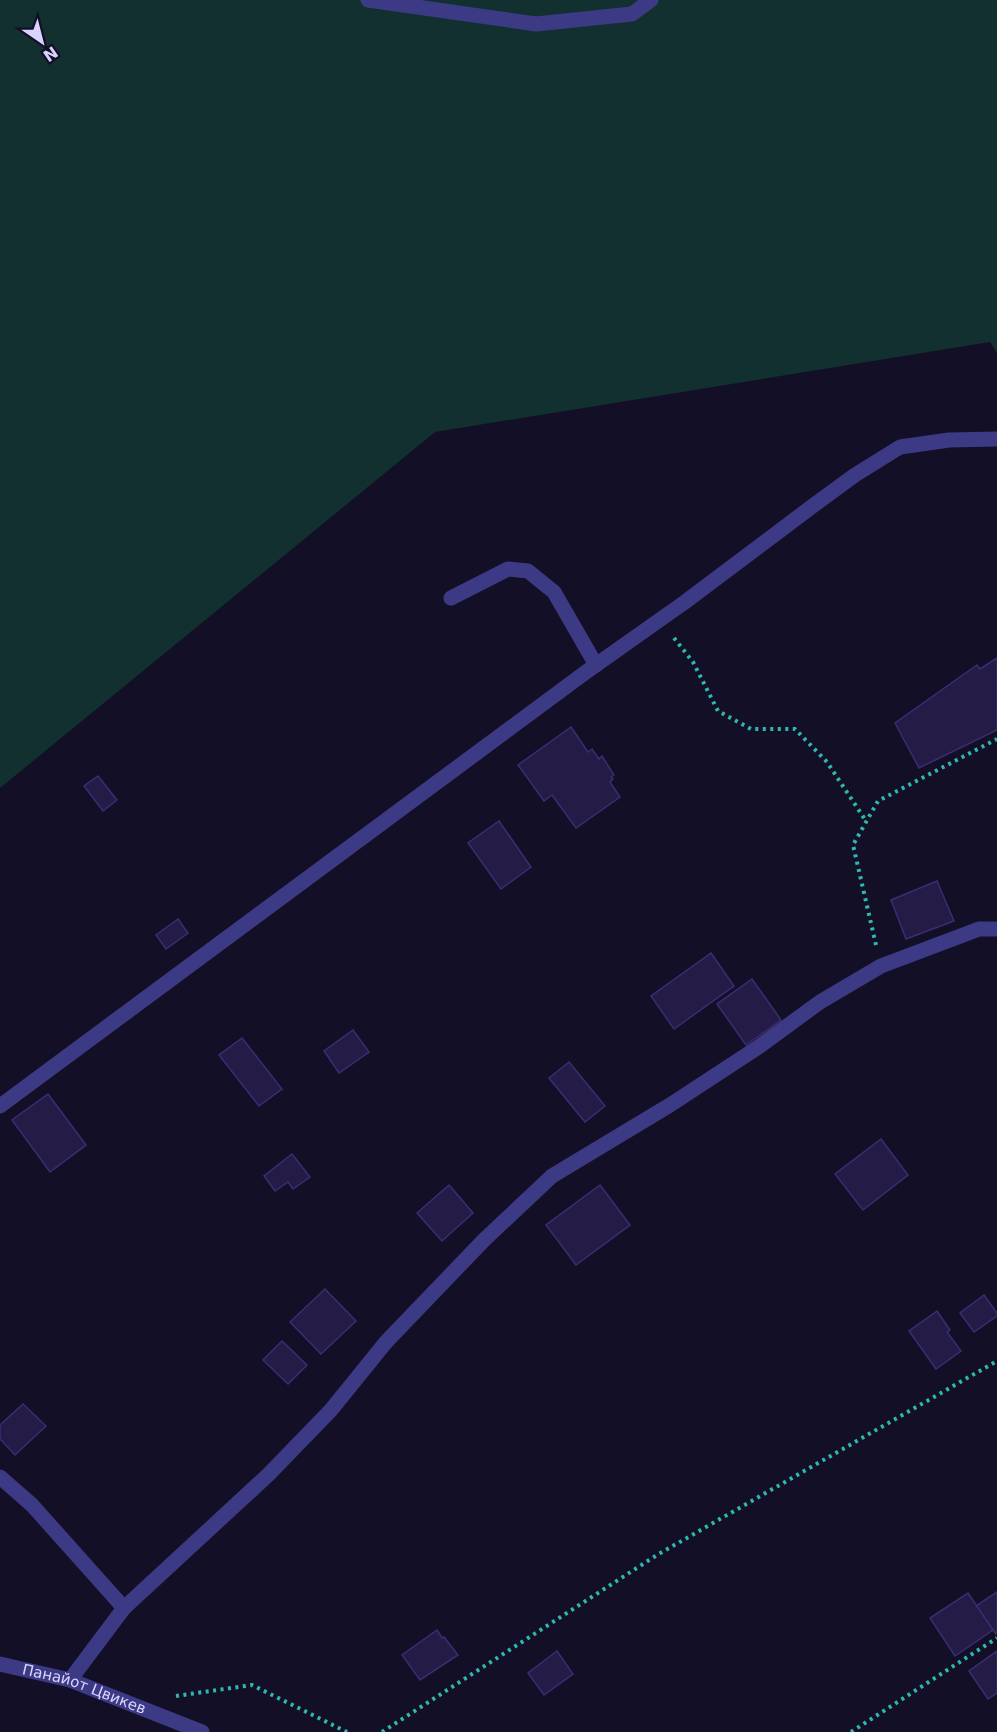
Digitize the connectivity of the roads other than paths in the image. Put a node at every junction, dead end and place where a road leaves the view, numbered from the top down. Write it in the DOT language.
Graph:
graph roads {
  1 [pos="368,0"];
  2 [pos="651,0"];
  3 [pos="997,439"];
  4 [pos="451,598"];
  5 [pos="596,665"];
  6 [pos="997,929"];
  7 [pos="0,1106"];
  8 [pos="0,1477"];
  9 [pos="124,1608"];
  10 [pos="0,1664"];
  11 [pos="70,1680"];
  12 [pos="202,1732"];
  1 -- 2 [label="street"];
  3 -- 5 [label="street"];
  4 -- 5 [label="street"];
  5 -- 7 [label="street"];
  6 -- 9 [label="street"];
  8 -- 9 [label="street"];
  9 -- 11 [label="street"];
  10 -- 11 [label="street, Панайот Цвикев"];
  11 -- 12 [label="street, Панайот Цвикев"];
}
